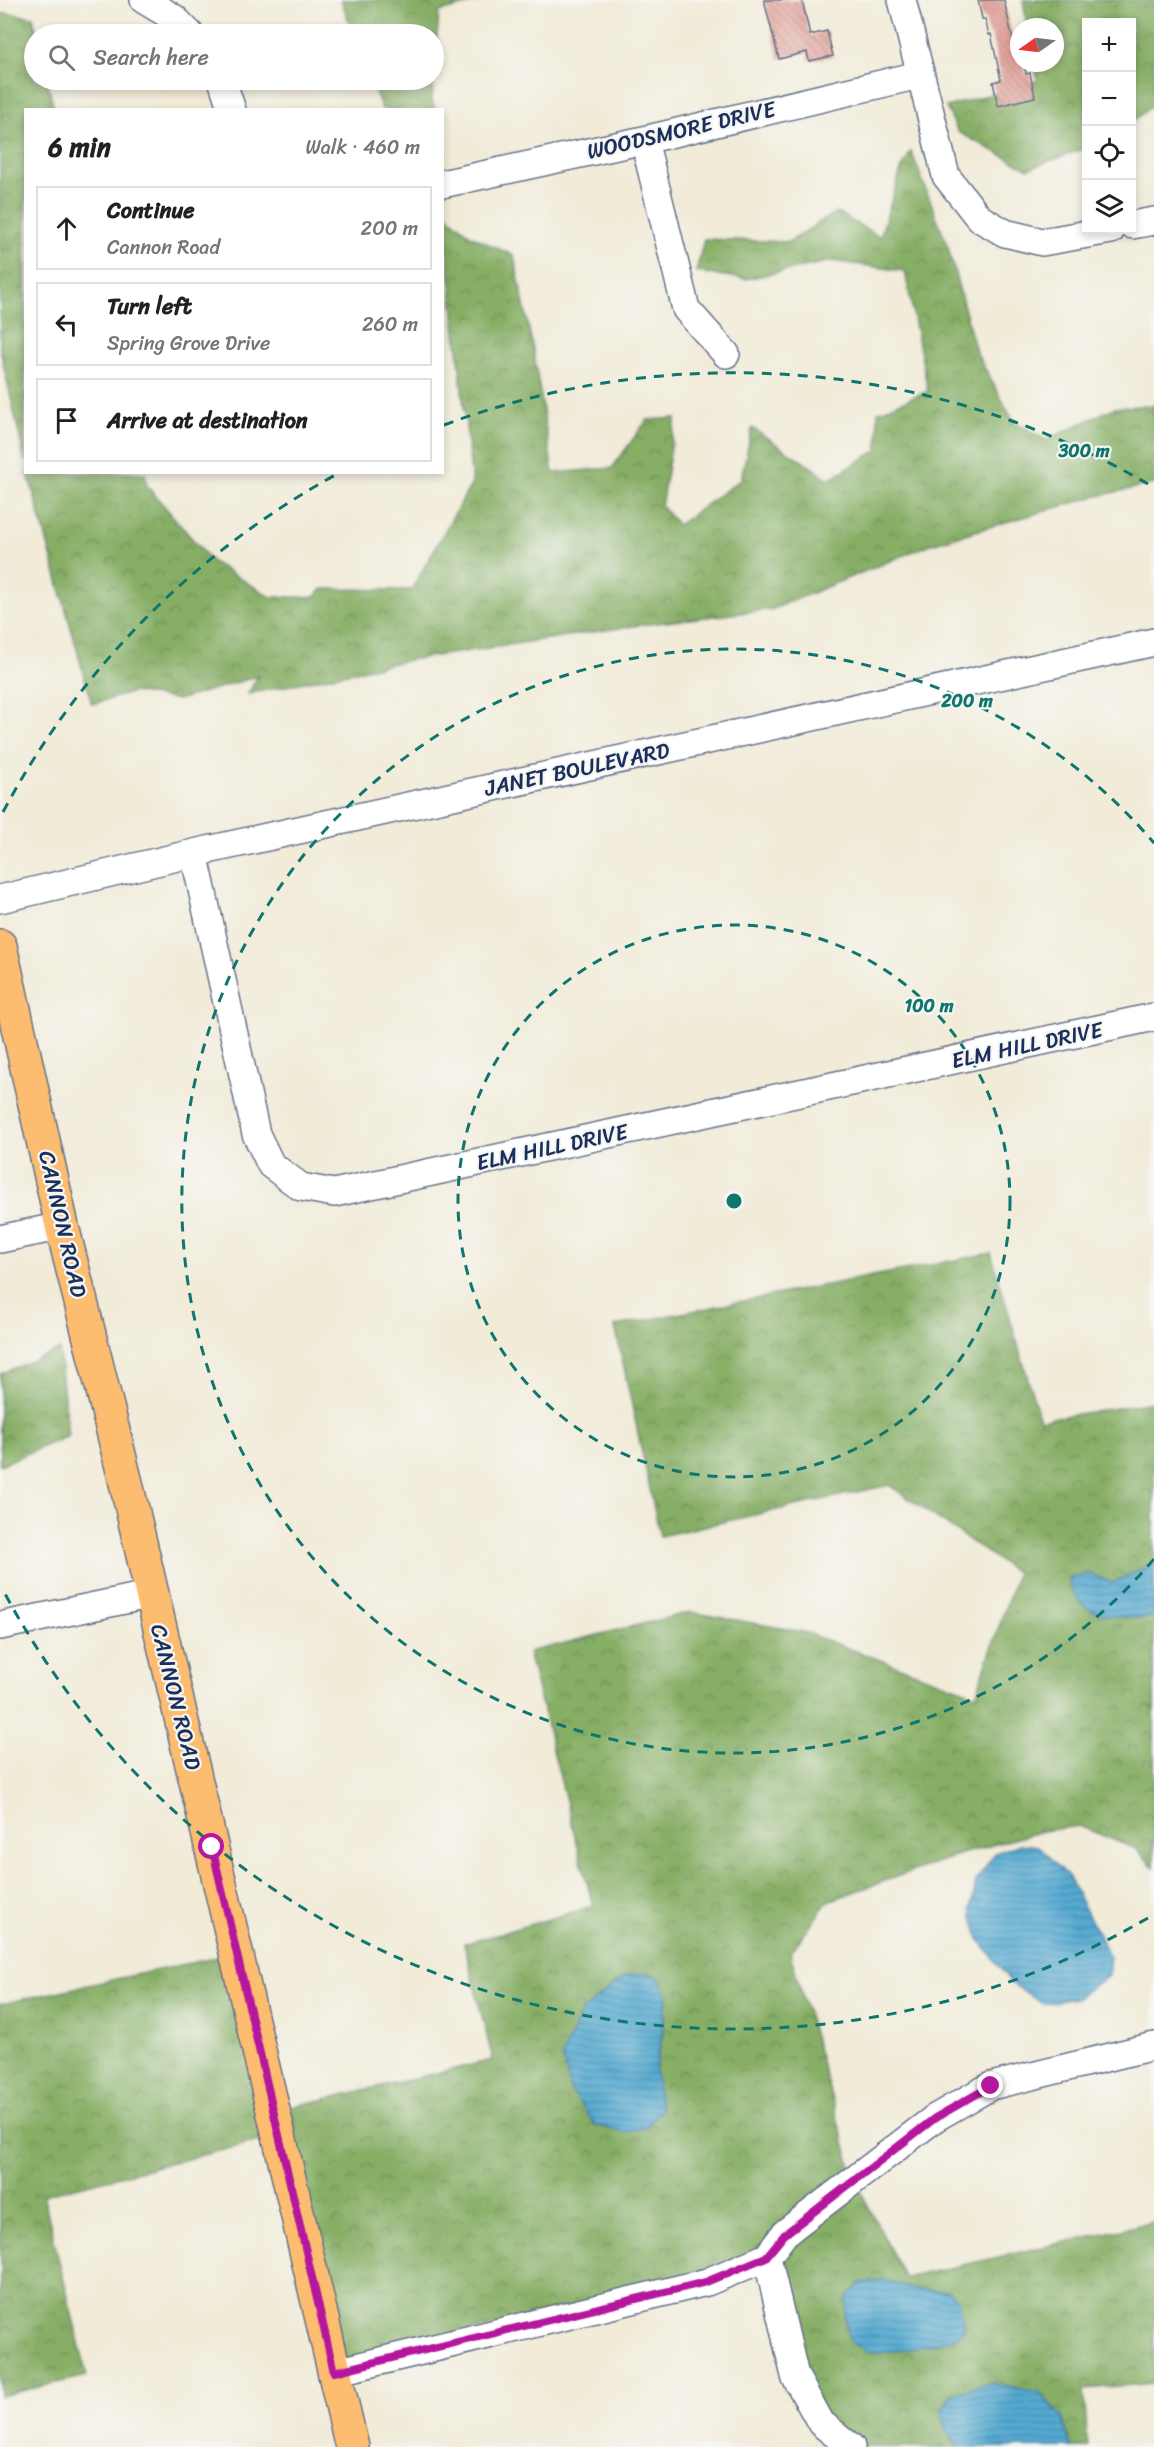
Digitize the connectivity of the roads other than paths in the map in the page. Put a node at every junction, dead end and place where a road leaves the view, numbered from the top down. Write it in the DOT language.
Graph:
graph roads {
  1 [pos="144,0"];
  2 [pos="902,0"];
  3 [pos="180,24"];
  4 [pos="919,75"];
  5 [pos="225,90"];
  6 [pos="231,108"];
  7 [pos="644,140"];
  8 [pos="444,184"];
  9 [pos="1154,221"];
  10 [pos="1136,224"];
  11 [pos="1088,234"];
  12 [pos="726,354"];
  13 [pos="1154,642"];
  14 [pos="194,853"];
  15 [pos="0,899"];
  16 [pos="0,946"];
  17 [pos="1154,1017"];
  18 [pos="62,1226"];
  19 [pos="0,1239"];
  20 [pos="153,1594"];
  21 [pos="0,1626"];
  22 [pos="1154,2046"];
  23 [pos="766,2257"];
  24 [pos="334,2372"];
  25 [pos="352,2447"];
  26 [pos="851,2447"];
  1 -- 3 [label="street"];
  2 -- 4 [label="street"];
  4 -- 7 [label="street, WOODSMORE DRIVE"];
  4 -- 11 [label="street"];
  5 -- 6 [label="street"];
  7 -- 8 [label="street, WOODSMORE DRIVE"];
  7 -- 12 [label="street"];
  9 -- 10 [label="street"];
  13 -- 14 [label="street, JANET BOULEVARD"];
  14 -- 15 [label="street, JANET BOULEVARD"];
  14 -- 17 [label="street, ELM HILL DRIVE"];
  16 -- 18 [label="main road, CANNON ROAD"];
  18 -- 19 [label="street"];
  18 -- 20 [label="main road, CANNON ROAD"];
  20 -- 21 [label="street"];
  20 -- 24 [label="main road, CANNON ROAD"];
  22 -- 23 [label="street"];
  23 -- 24 [label="street"];
  23 -- 26 [label="street"];
  24 -- 25 [label="main road, CANNON ROAD"];
}
